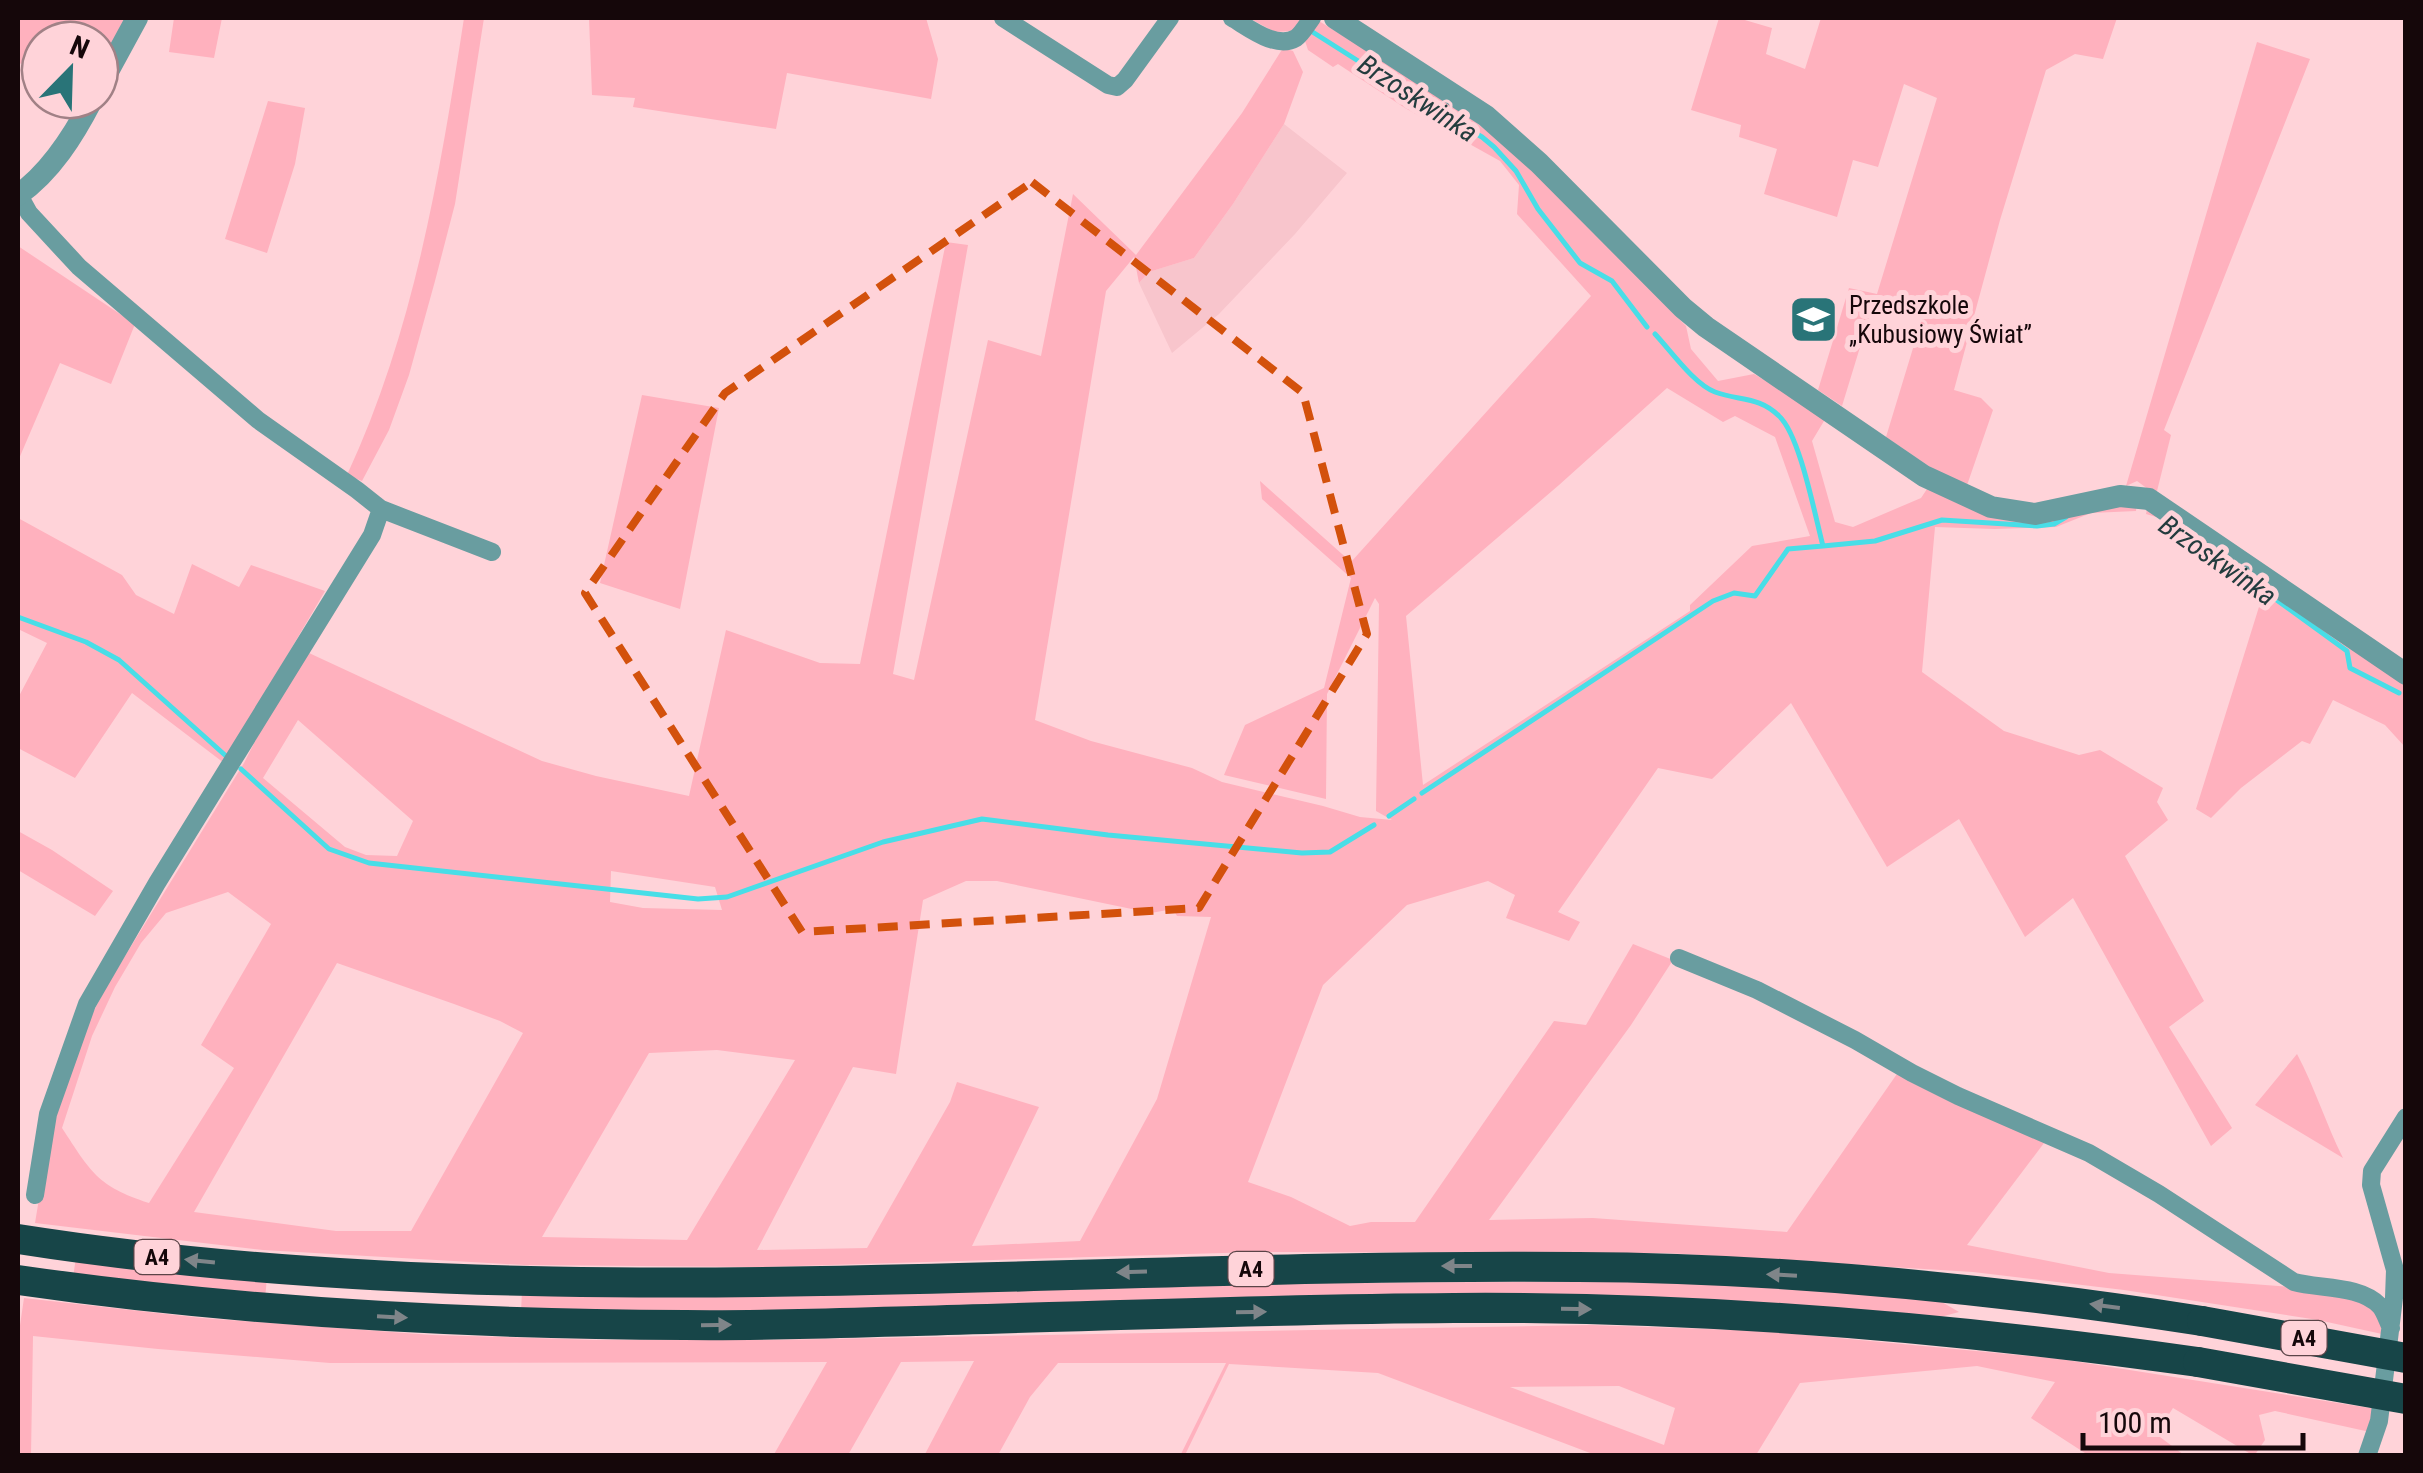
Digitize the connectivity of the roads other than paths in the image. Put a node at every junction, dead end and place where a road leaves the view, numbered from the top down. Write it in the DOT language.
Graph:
graph roads {
  1 [pos="137,18"];
  2 [pos="1003,18"];
  3 [pos="1170,18"];
  4 [pos="1232,18"];
  5 [pos="1335,18"];
  6 [pos="1306,25"];
  7 [pos="120,49"];
  8 [pos="82,120"];
  9 [pos="18,195"];
  10 [pos="380,509"];
  11 [pos="492,552"];
  12 [pos="2406,674"];
  13 [pos="1680,958"];
  14 [pos="2406,1117"];
  15 [pos="36,1195"];
  16 [pos="18,1239"];
  17 [pos="18,1280"];
  18 [pos="2390,1328"];
  19 [pos="2406,1358"];
  20 [pos="2406,1399"];
  21 [pos="2367,1456"];
  1 -- 7 [label="street"];
  2 -- 3 [label="street"];
  4 -- 6 [label="street"];
  5 -- 12 [label="street"];
  8 -- 9 [label="street"];
  9 -- 10 [label="street"];
  10 -- 11 [label="street"];
  10 -- 15 [label="street"];
  13 -- 18 [label="street"];
  14 -- 18 [label="street"];
  19 -- 16 [label="highway, A4, one-way, bridge"];
  17 -- 20 [label="highway, A4, one-way, bridge"];
  18 -- 21 [label="street"];
}
